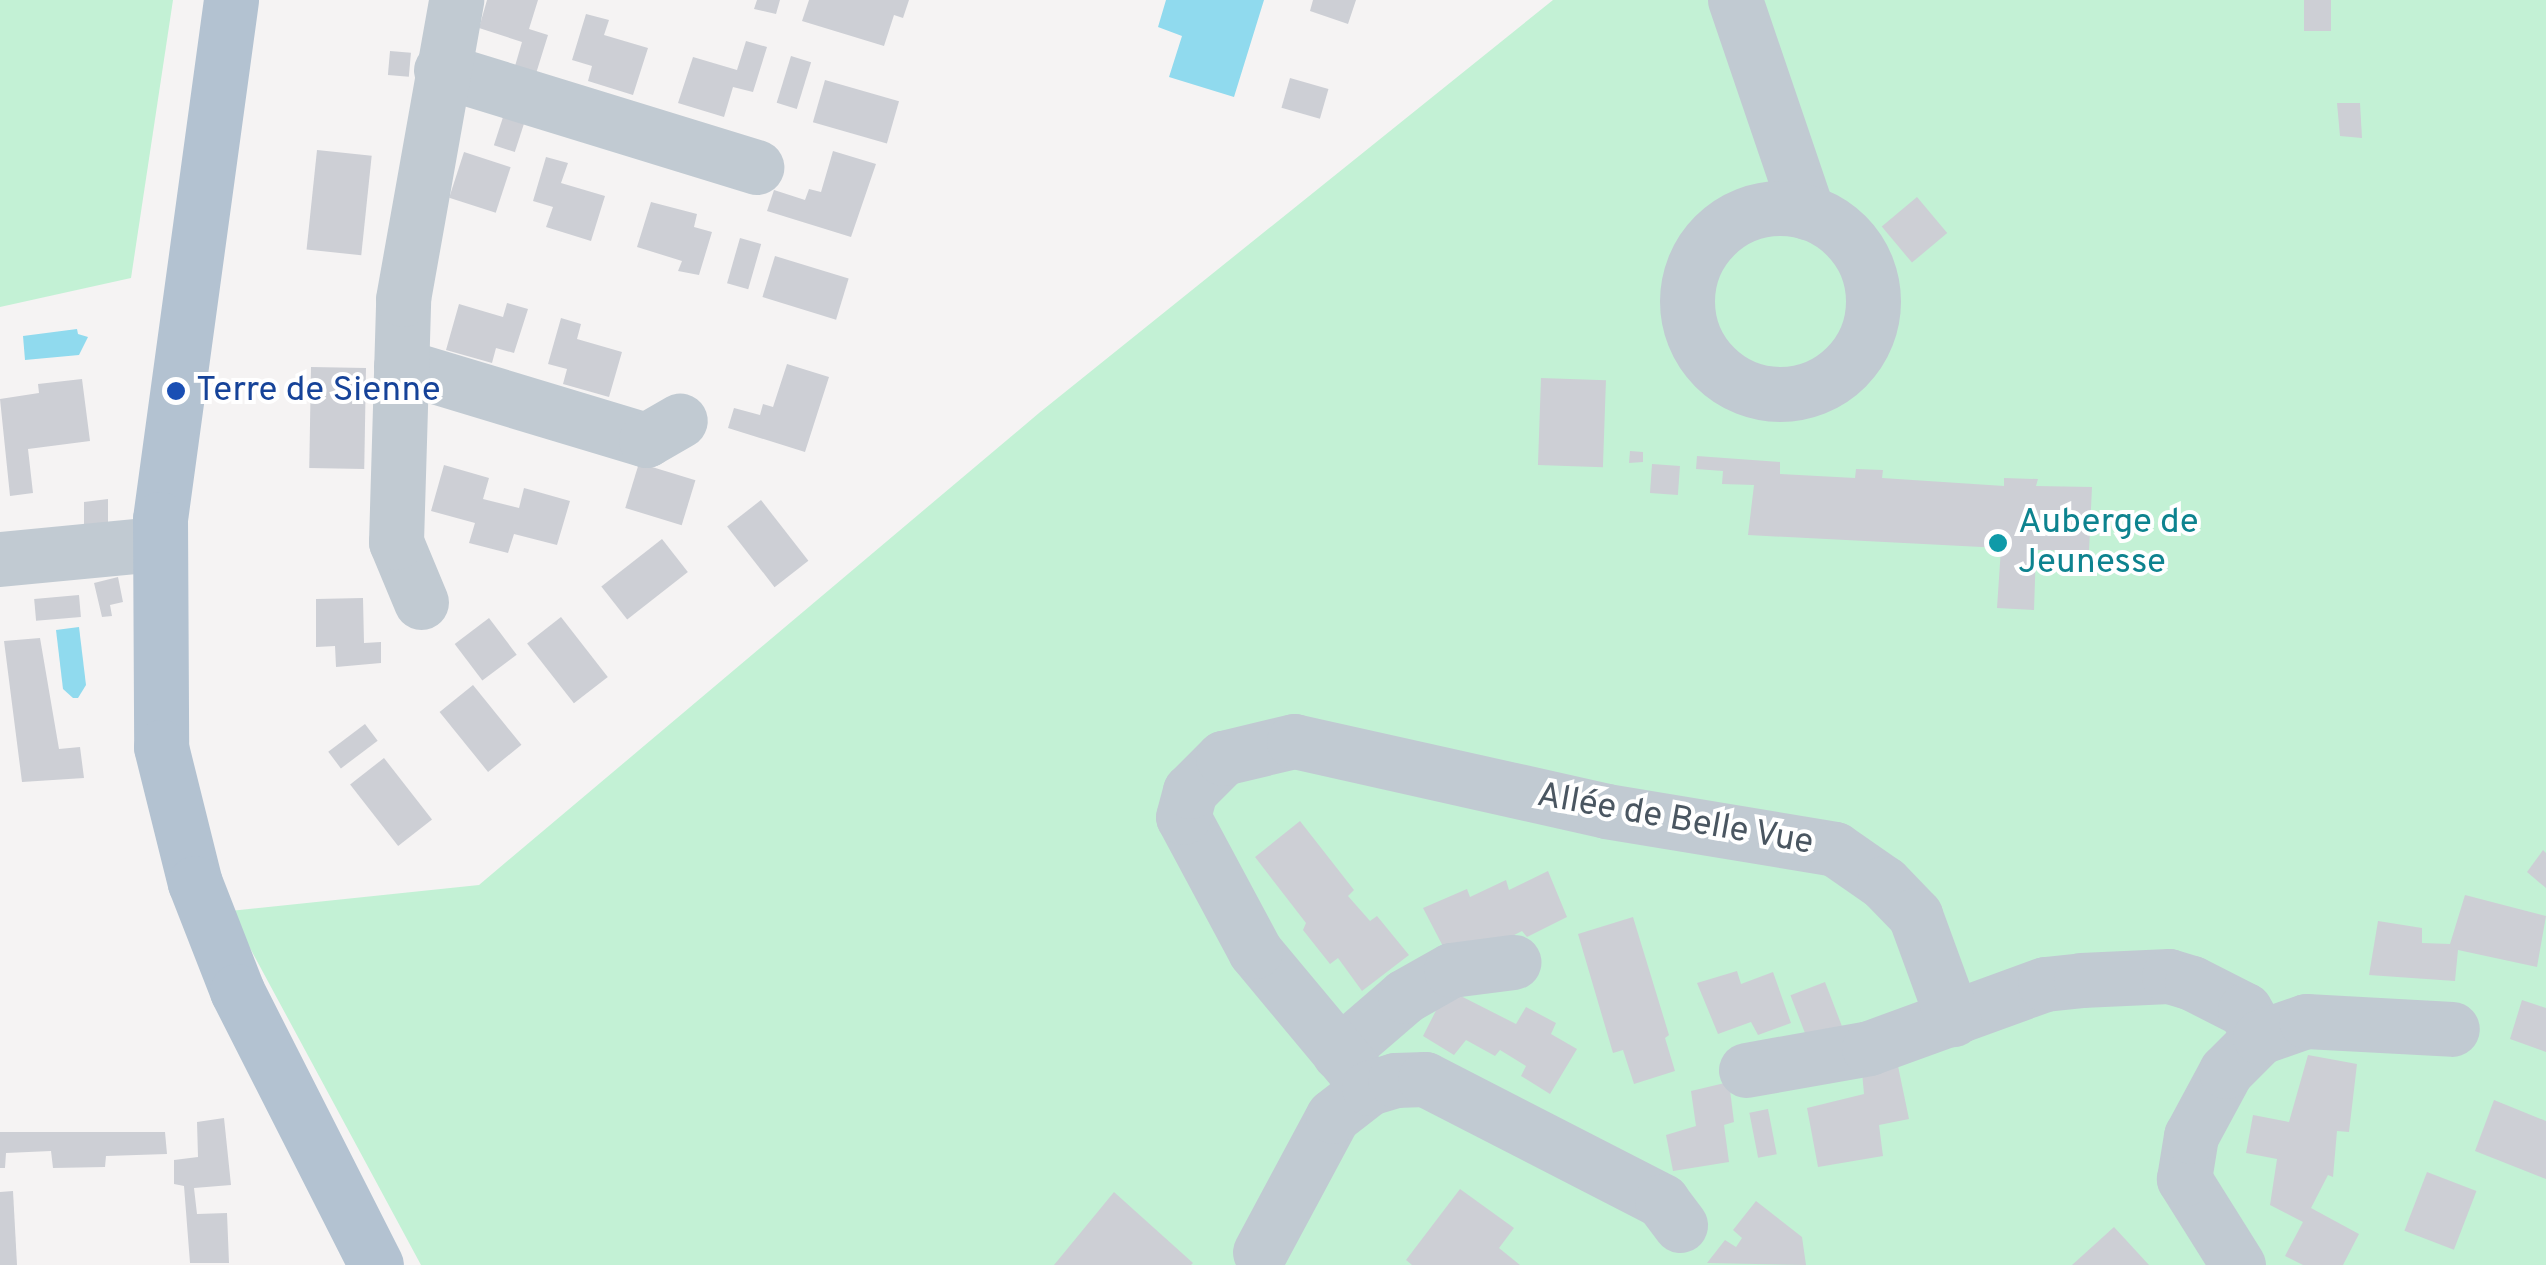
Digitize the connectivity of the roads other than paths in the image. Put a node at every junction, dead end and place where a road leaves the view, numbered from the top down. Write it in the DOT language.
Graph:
graph roads {
  1 [pos="231,0"];
  2 [pos="456,0"];
  3 [pos="1735,0"];
  4 [pos="441,70"];
  5 [pos="756,166"];
  6 [pos="1806,212"];
  7 [pos="401,366"];
  8 [pos="680,420"];
  9 [pos="158,544"];
  10 [pos="0,559"];
  11 [pos="421,602"];
  12 [pos="1512,962"];
  13 [pos="1954,1020"];
  14 [pos="2452,1029"];
  15 [pos="2260,1037"];
  16 [pos="1354,1070"];
  17 [pos="1746,1070"];
  18 [pos="1680,1226"];
  19 [pos="1260,1252"];
  20 [pos="376,1265"];
  21 [pos="2238,1265"];
  1 -- 9 [label="main road"];
  2 -- 4 [label="street"];
  3 -- 6 [label="street"];
  4 -- 5 [label="street"];
  4 -- 7 [label="street"];
  7 -- 8 [label="street"];
  7 -- 11 [label="street"];
  9 -- 10 [label="street"];
  9 -- 20 [label="main road"];
  12 -- 16 [label="street"];
  13 -- 15 [label="street"];
  13 -- 16 [label="street, Allée de Belle Vue"];
  13 -- 17 [label="street"];
  14 -- 15 [label="street"];
  15 -- 21 [label="street"];
  16 -- 18 [label="street"];
  16 -- 19 [label="street"];
}
